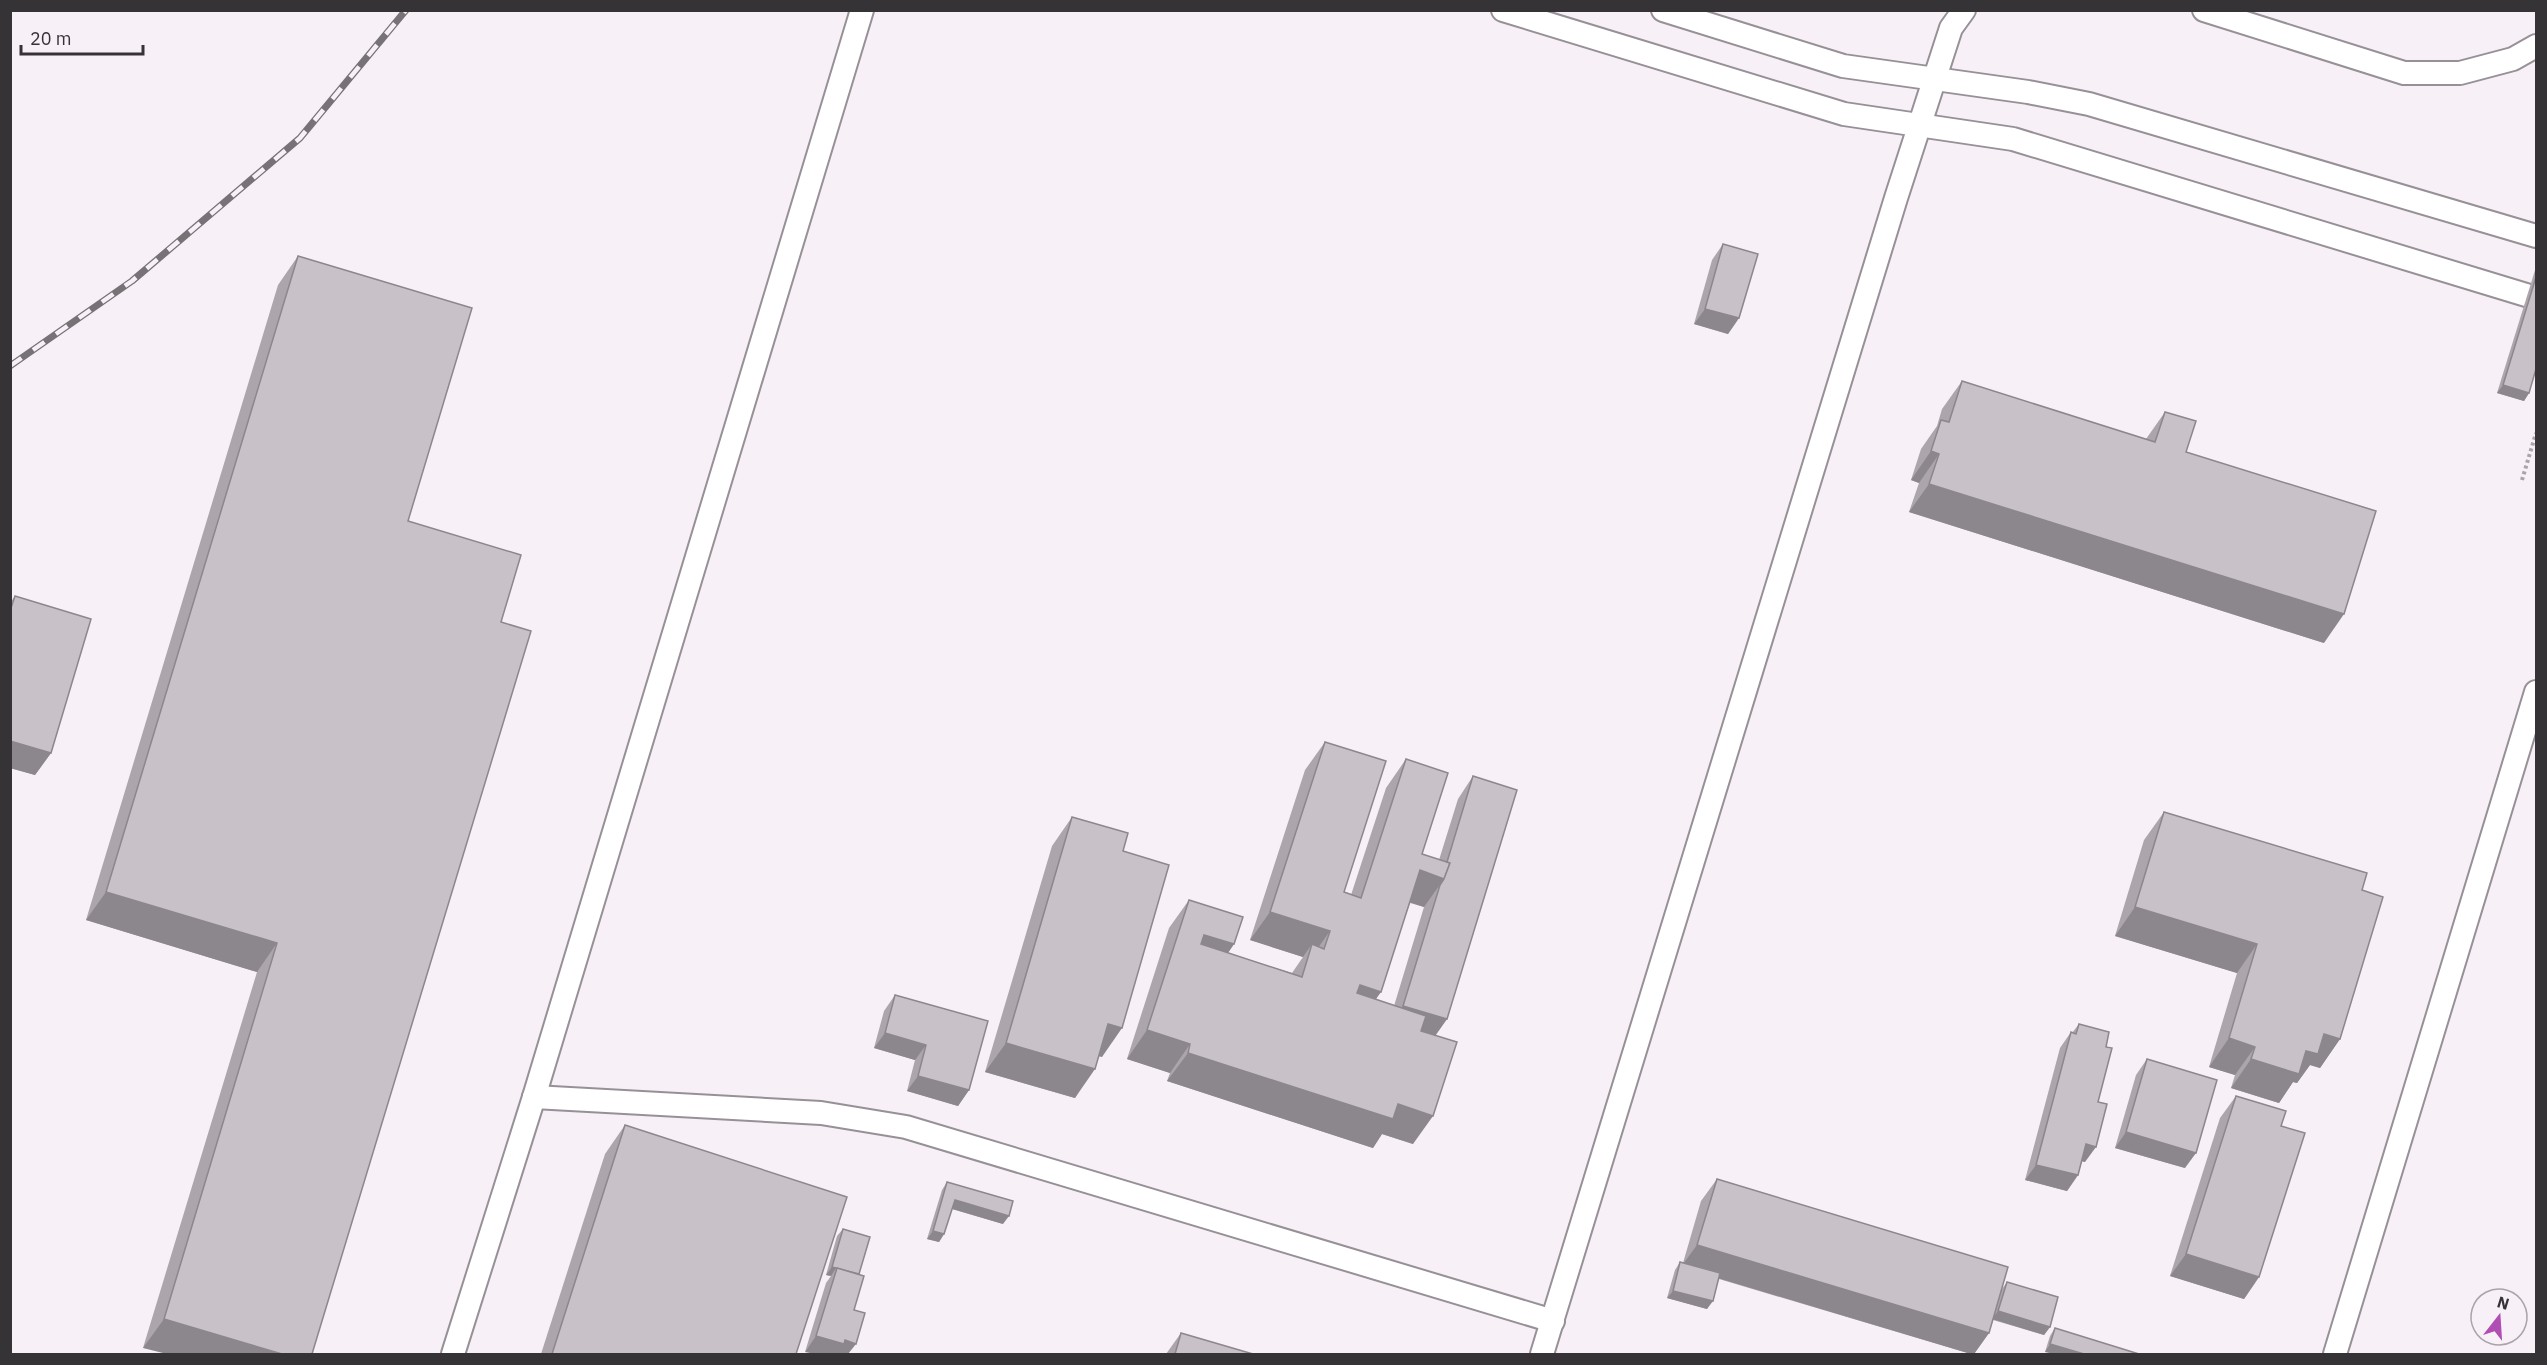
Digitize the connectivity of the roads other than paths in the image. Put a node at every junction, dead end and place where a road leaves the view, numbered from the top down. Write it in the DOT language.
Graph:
graph roads {
  1 [pos="862,10"];
  2 [pos="1503,10"];
  3 [pos="1663,10"];
  4 [pos="1964,10"];
  5 [pos="2204,10"];
  6 [pos="2536,46"];
  7 [pos="1935,79"];
  8 [pos="1920,124"];
  9 [pos="2536,236"];
  10 [pos="2536,298"];
  11 [pos="2536,692"];
  12 [pos="534,1097"];
  13 [pos="1553,1321"];
  14 [pos="453,1354"];
  15 [pos="1542,1354"];
  16 [pos="2335,1354"];
  1 -- 12 [label="lane"];
  2 -- 8 [label="lane"];
  3 -- 7 [label="lane"];
  4 -- 7 [label="lane"];
  5 -- 6 [label="lane"];
  7 -- 8 [label="lane"];
  7 -- 9 [label="lane"];
  8 -- 10 [label="lane"];
  8 -- 13 [label="lane"];
  11 -- 16 [label="lane"];
  12 -- 13 [label="lane"];
  12 -- 14 [label="lane"];
  13 -- 15 [label="lane"];
}
